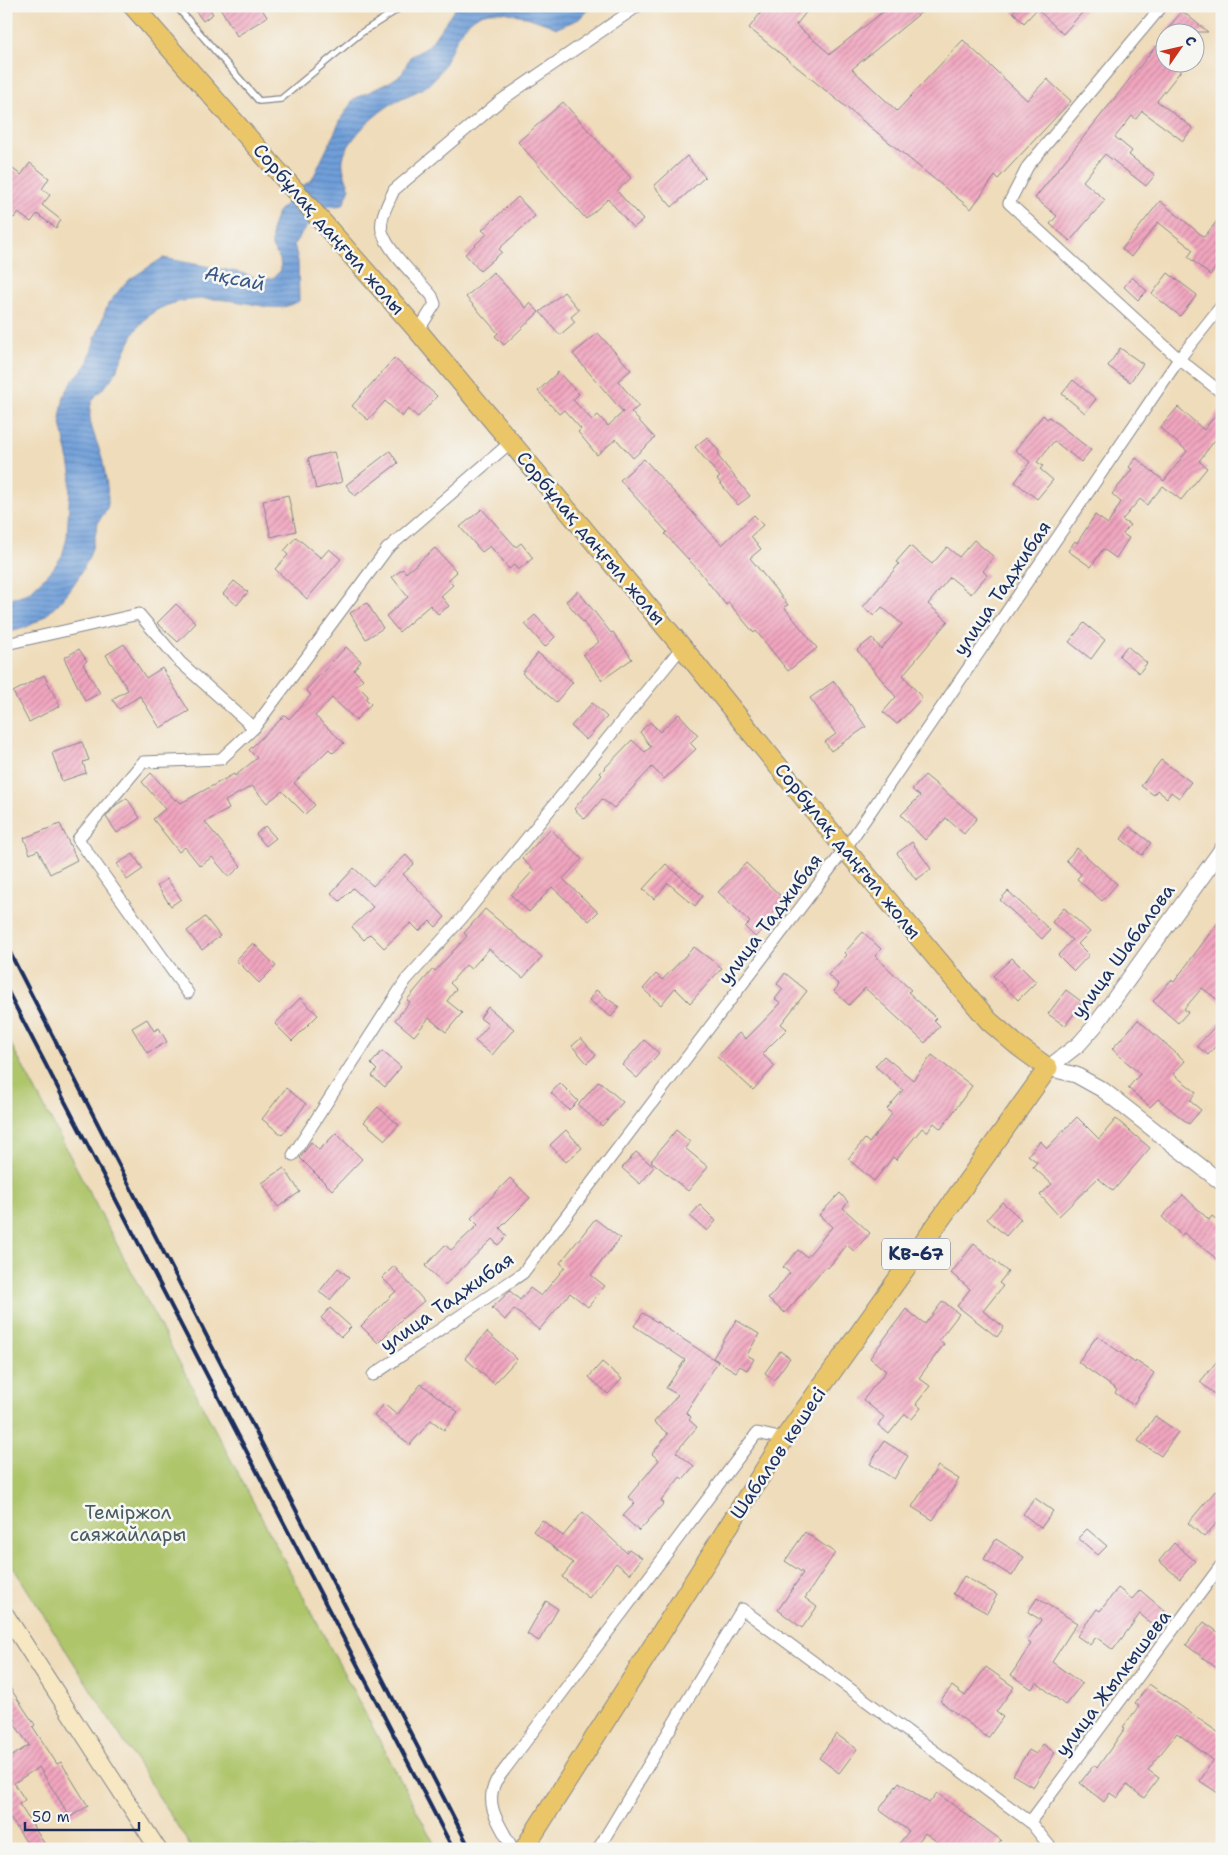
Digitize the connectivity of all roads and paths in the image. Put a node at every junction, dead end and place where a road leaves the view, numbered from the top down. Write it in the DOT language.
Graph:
graph roads {
  1 [pos="133,6"];
  2 [pos="176,6"];
  3 [pos="404,6"];
  4 [pos="638,6"];
  5 [pos="1162,6"];
  6 [pos="1222,305"];
  7 [pos="418,331"];
  8 [pos="1178,359"];
  9 [pos="1222,393"];
  10 [pos="511,442"];
  11 [pos="6,644"];
  12 [pos="682,647"];
  13 [pos="254,728"];
  14 [pos="845,849"];
  15 [pos="1222,849"];
  16 [pos="188,993"];
  17 [pos="1048,1068"];
  18 [pos="293,1155"];
  19 [pos="1222,1183"];
  20 [pos="373,1375"];
  21 [pos="784,1440"];
  22 [pos="1222,1564"];
  23 [pos="9,1626"];
  24 [pos="1030,1822"];
  25 [pos="158,1849"];
  26 [pos="513,1849"];
  27 [pos="524,1849"];
  28 [pos="598,1849"];
  29 [pos="1052,1849"];
  1 -- 7 [label="main road, Сорбұлақ даңғыл жолы"];
  2 -- 3 [label="lane"];
  4 -- 7 [label="street"];
  5 -- 8 [label="street"];
  6 -- 8 [label="street, улица Таджибая"];
  7 -- 10 [label="main road, Сорбұлақ даңғыл жолы"];
  8 -- 9 [label="street"];
  8 -- 14 [label="street, улица Таджибая"];
  10 -- 12 [label="main road, Сорбұлақ даңғыл жолы"];
  10 -- 13 [label="street"];
  11 -- 13 [label="street"];
  12 -- 14 [label="main road, Сорбұлақ даңғыл жолы"];
  12 -- 18 [label="street"];
  13 -- 16 [label="street"];
  14 -- 17 [label="main road, Сорбұлақ даңғыл жолы"];
  14 -- 20 [label="street, улица Таджибая"];
  15 -- 17 [label="street, улица Шабалова"];
  17 -- 19 [label="street"];
  17 -- 21 [label="main road, Шабалов көшесі / KB-67"];
  21 -- 26 [label="street"];
  21 -- 27 [label="main road, Шабалов көшесі"];
  22 -- 24 [label="street, улица Жылкышева"];
  23 -- 25 [label="main road"];
  24 -- 28 [label="street"];
  24 -- 29 [label="street"];
}
